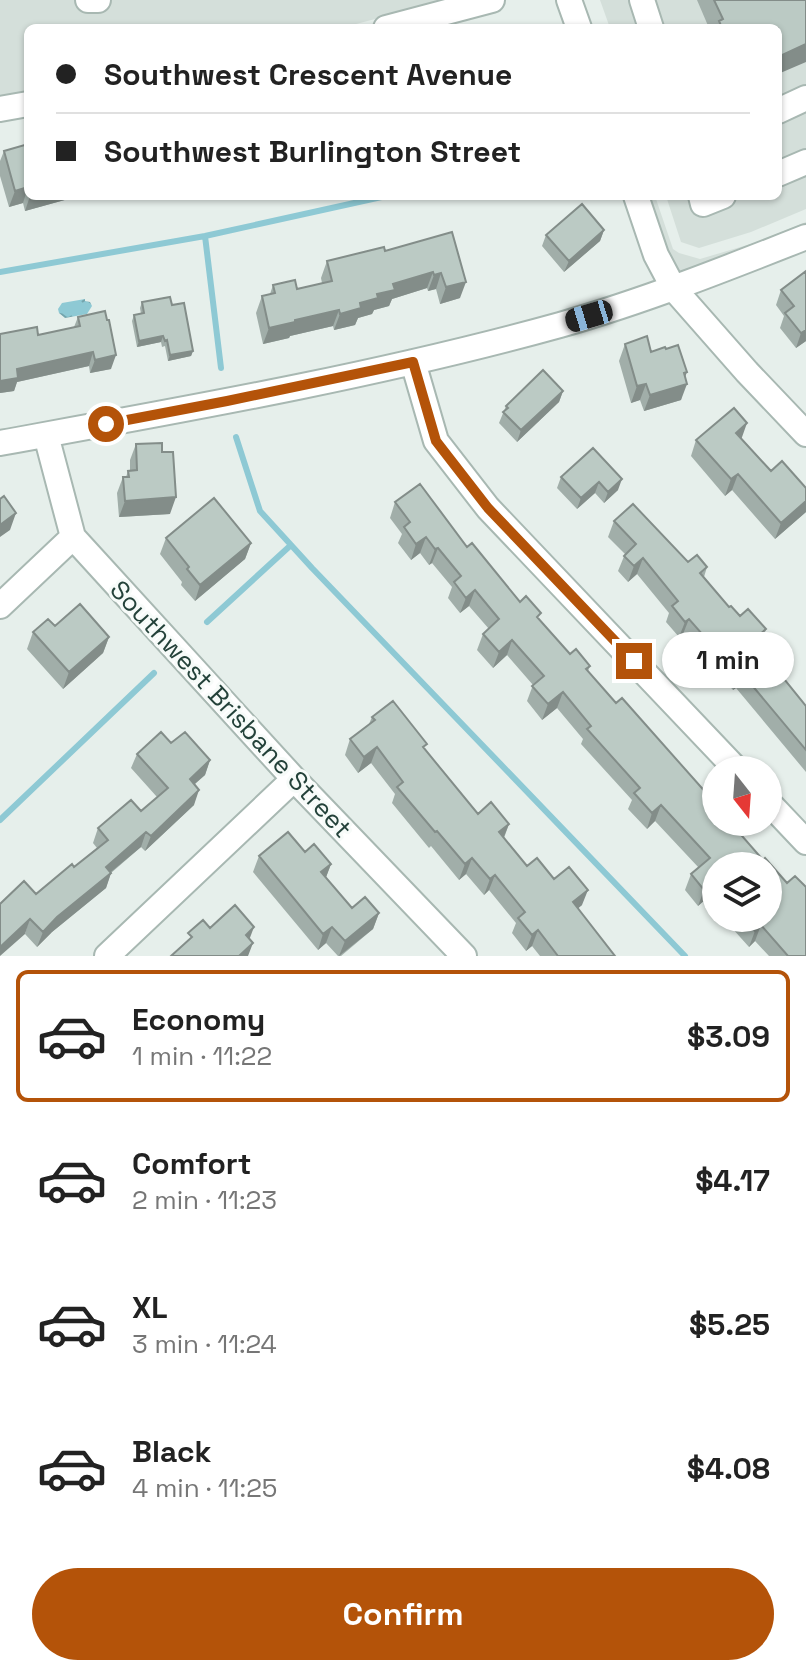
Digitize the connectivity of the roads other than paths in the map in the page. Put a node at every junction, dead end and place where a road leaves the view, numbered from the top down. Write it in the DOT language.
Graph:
graph roads {
  1 [pos="88,0"];
  2 [pos="98,0"];
  3 [pos="492,0"];
  4 [pos="569,0"];
  5 [pos="642,0"];
  6 [pos="401,24"];
  7 [pos="578,24"];
  8 [pos="650,24"];
  9 [pos="806,98"];
  10 [pos="24,105"];
  11 [pos="0,109"];
  12 [pos="782,109"];
  13 [pos="637,200"];
  14 [pos="806,237"];
  15 [pos="674,289"];
  16 [pos="413,362"];
  17 [pos="806,434"];
  18 [pos="46,435"];
  19 [pos="0,443"];
  20 [pos="73,537"];
  21 [pos="0,606"];
  22 [pos="724,756"];
  23 [pos="294,779"];
  24 [pos="782,817"];
  25 [pos="806,842"];
  26 [pos="107,956"];
  27 [pos="464,956"];
  1 -- 2 [label="street"];
  3 -- 6 [label="street"];
  4 -- 7 [label="street"];
  5 -- 8 [label="street"];
  9 -- 12 [label="street"];
  10 -- 11 [label="street"];
  13 -- 15 [label="street"];
  14 -- 15 [label="street"];
  15 -- 16 [label="street"];
  15 -- 17 [label="street"];
  16 -- 18 [label="street"];
  16 -- 22 [label="street"];
  18 -- 19 [label="street"];
  18 -- 20 [label="street, Southwest Brisbane Street"];
  20 -- 21 [label="street"];
  20 -- 23 [label="street, Southwest Brisbane Street"];
  23 -- 26 [label="street"];
  23 -- 27 [label="street, Southwest Brisbane Street"];
  24 -- 25 [label="street"];
}
